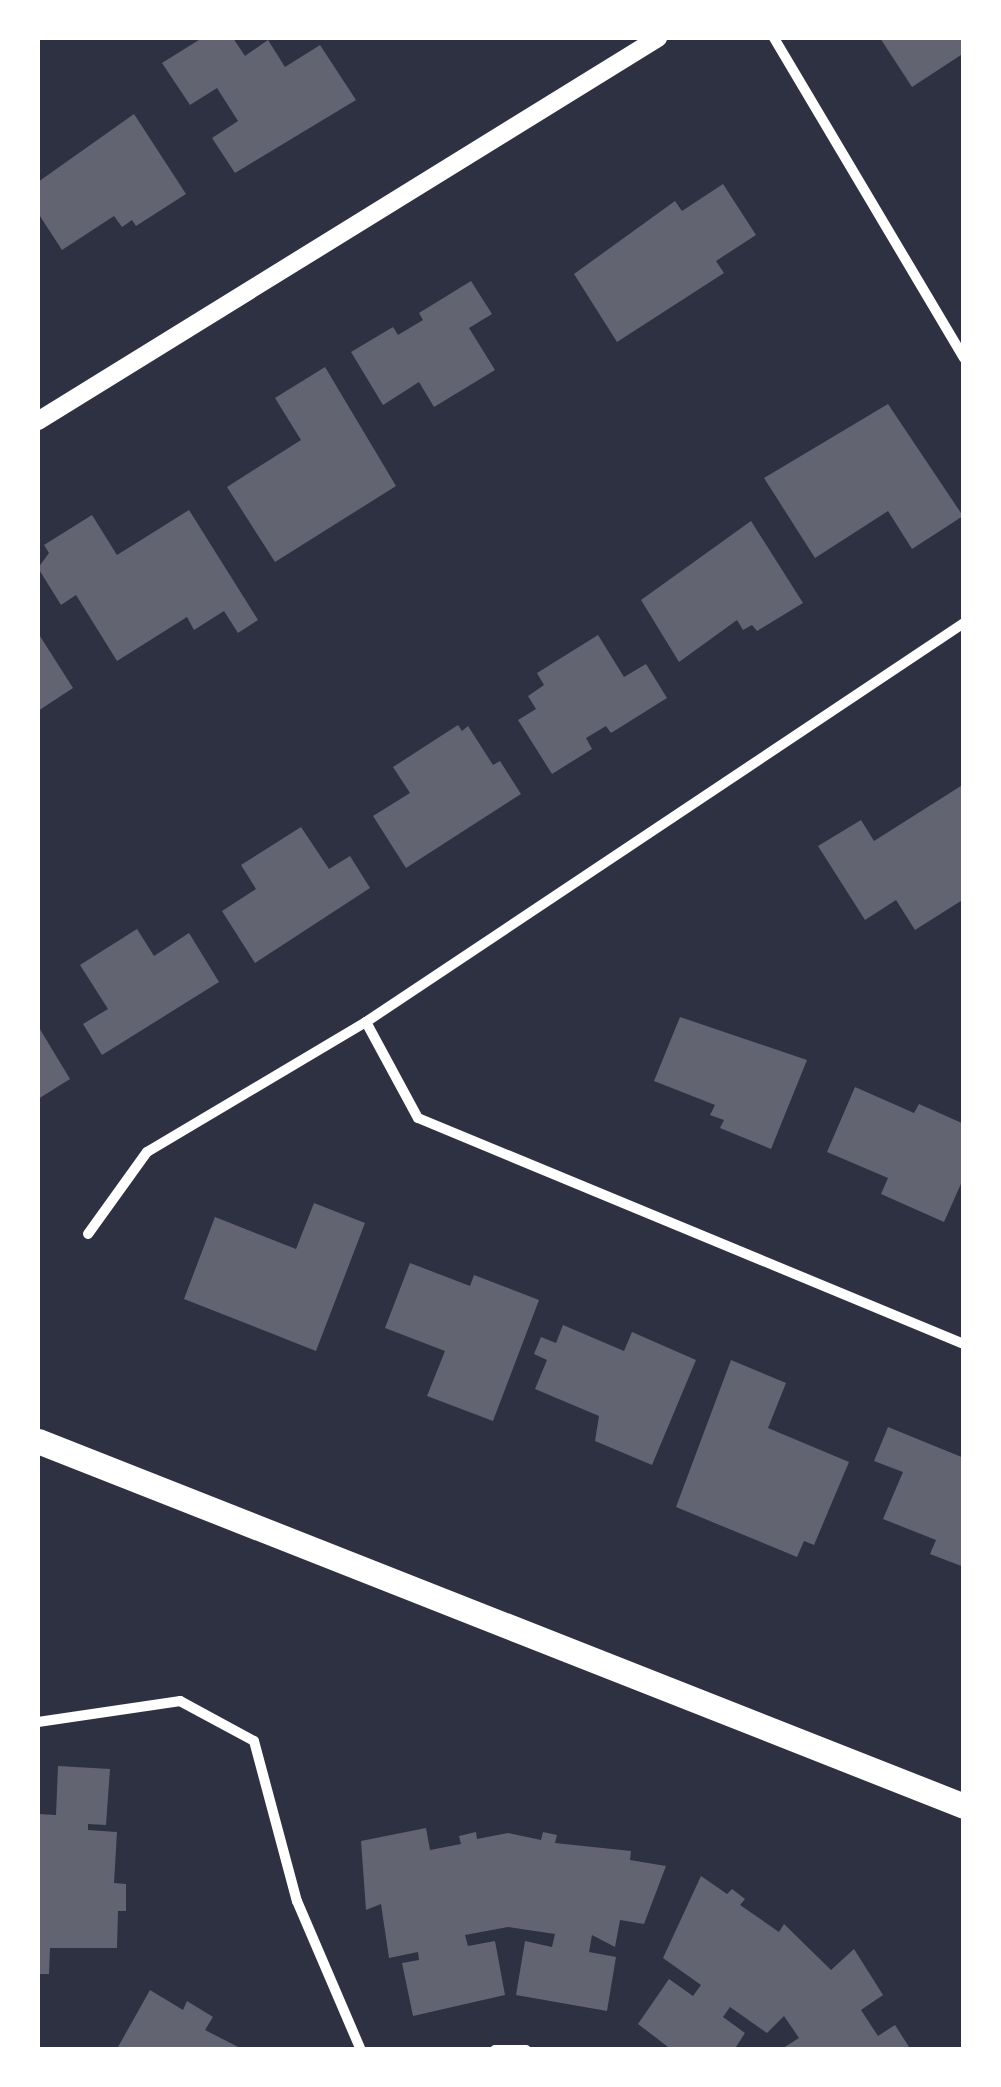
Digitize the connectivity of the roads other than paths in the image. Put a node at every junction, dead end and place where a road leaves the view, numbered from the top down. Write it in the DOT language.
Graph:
graph roads {
  1 [pos="658,38"];
  2 [pos="774,38"];
  3 [pos="964,358"];
  4 [pos="38,420"];
  5 [pos="964,622"];
  6 [pos="366,1022"];
  7 [pos="88,1234"];
  8 [pos="964,1344"];
  9 [pos="38,1441"];
  10 [pos="38,1722"];
  11 [pos="964,1806"];
  12 [pos="360,2050"];
  13 [pos="495,2050"];
  14 [pos="526,2050"];
  1 -- 4 [label="street"];
  2 -- 3 [label="street"];
  5 -- 6 [label="street"];
  6 -- 7 [label="street"];
  6 -- 8 [label="street"];
  9 -- 11 [label="main road"];
  10 -- 12 [label="street"];
  13 -- 14 [label="street"];
}
